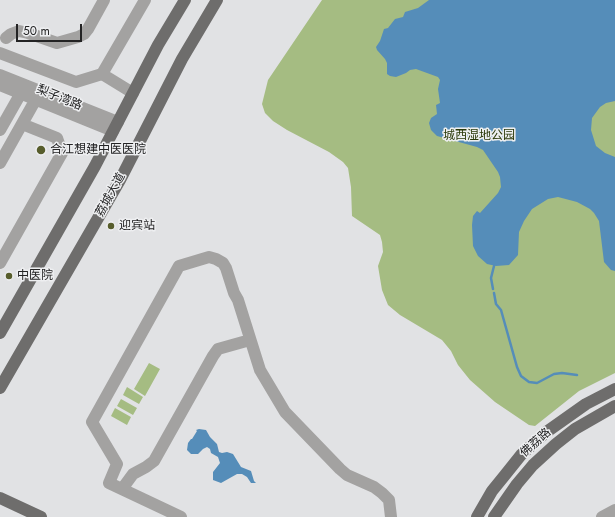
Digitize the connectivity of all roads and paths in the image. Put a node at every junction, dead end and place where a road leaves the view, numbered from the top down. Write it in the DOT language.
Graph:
graph roads {
  1 [pos="145,0"];
  2 [pos="185,0"];
  3 [pos="217,0"];
  4 [pos="100,1"];
  5 [pos="2,46"];
  6 [pos="102,74"];
  7 [pos="0,75"];
  8 [pos="0,85"];
  9 [pos="133,92"];
  10 [pos="21,93"];
  11 [pos="36,99"];
  12 [pos="22,124"];
  13 [pos="116,126"];
  14 [pos="0,130"];
  15 [pos="0,163"];
  16 [pos="0,263"];
  17 [pos="0,333"];
  18 [pos="250,340"];
  19 [pos="0,388"];
  20 [pos="615,389"];
  21 [pos="615,406"];
  22 [pos="122,489"];
  23 [pos="0,498"];
  24 [pos="615,510"];
  25 [pos="16,512"];
  26 [pos="41,517"];
  27 [pos="181,517"];
  28 [pos="391,517"];
  29 [pos="477,517"];
  30 [pos="494,517"];
  31 [pos="602,517"];
  1 -- 6 [label="street"];
  2 -- 9 [label="main road"];
  3 -- 19 [label="main road, 荔城大道"];
  4 -- 5 [label="street"];
  5 -- 6 [label="street"];
  6 -- 9 [label="street"];
  7 -- 13 [label="street, 梨子湾路"];
  8 -- 10 [label="street, 梨子湾路"];
  9 -- 13 [label="main road"];
  10 -- 11 [label="street, 梨子湾路"];
  10 -- 14 [label="street"];
  11 -- 12 [label="street"];
  11 -- 13 [label="street, 梨子湾路"];
  12 -- 15 [label="street"];
  12 -- 16 [label="street"];
  13 -- 17 [label="main road"];
  18 -- 22 [label="street"];
  18 -- 22 [label="street"];
  18 -- 28 [label="street"];
  20 -- 29 [label="main road, 佛荔路"];
  21 -- 30 [label="main road, 佛荔路"];
  22 -- 27 [label="street"];
  23 -- 25 [label="main road"];
  24 -- 31 [label="street"];
  25 -- 26 [label="main road"];
}
